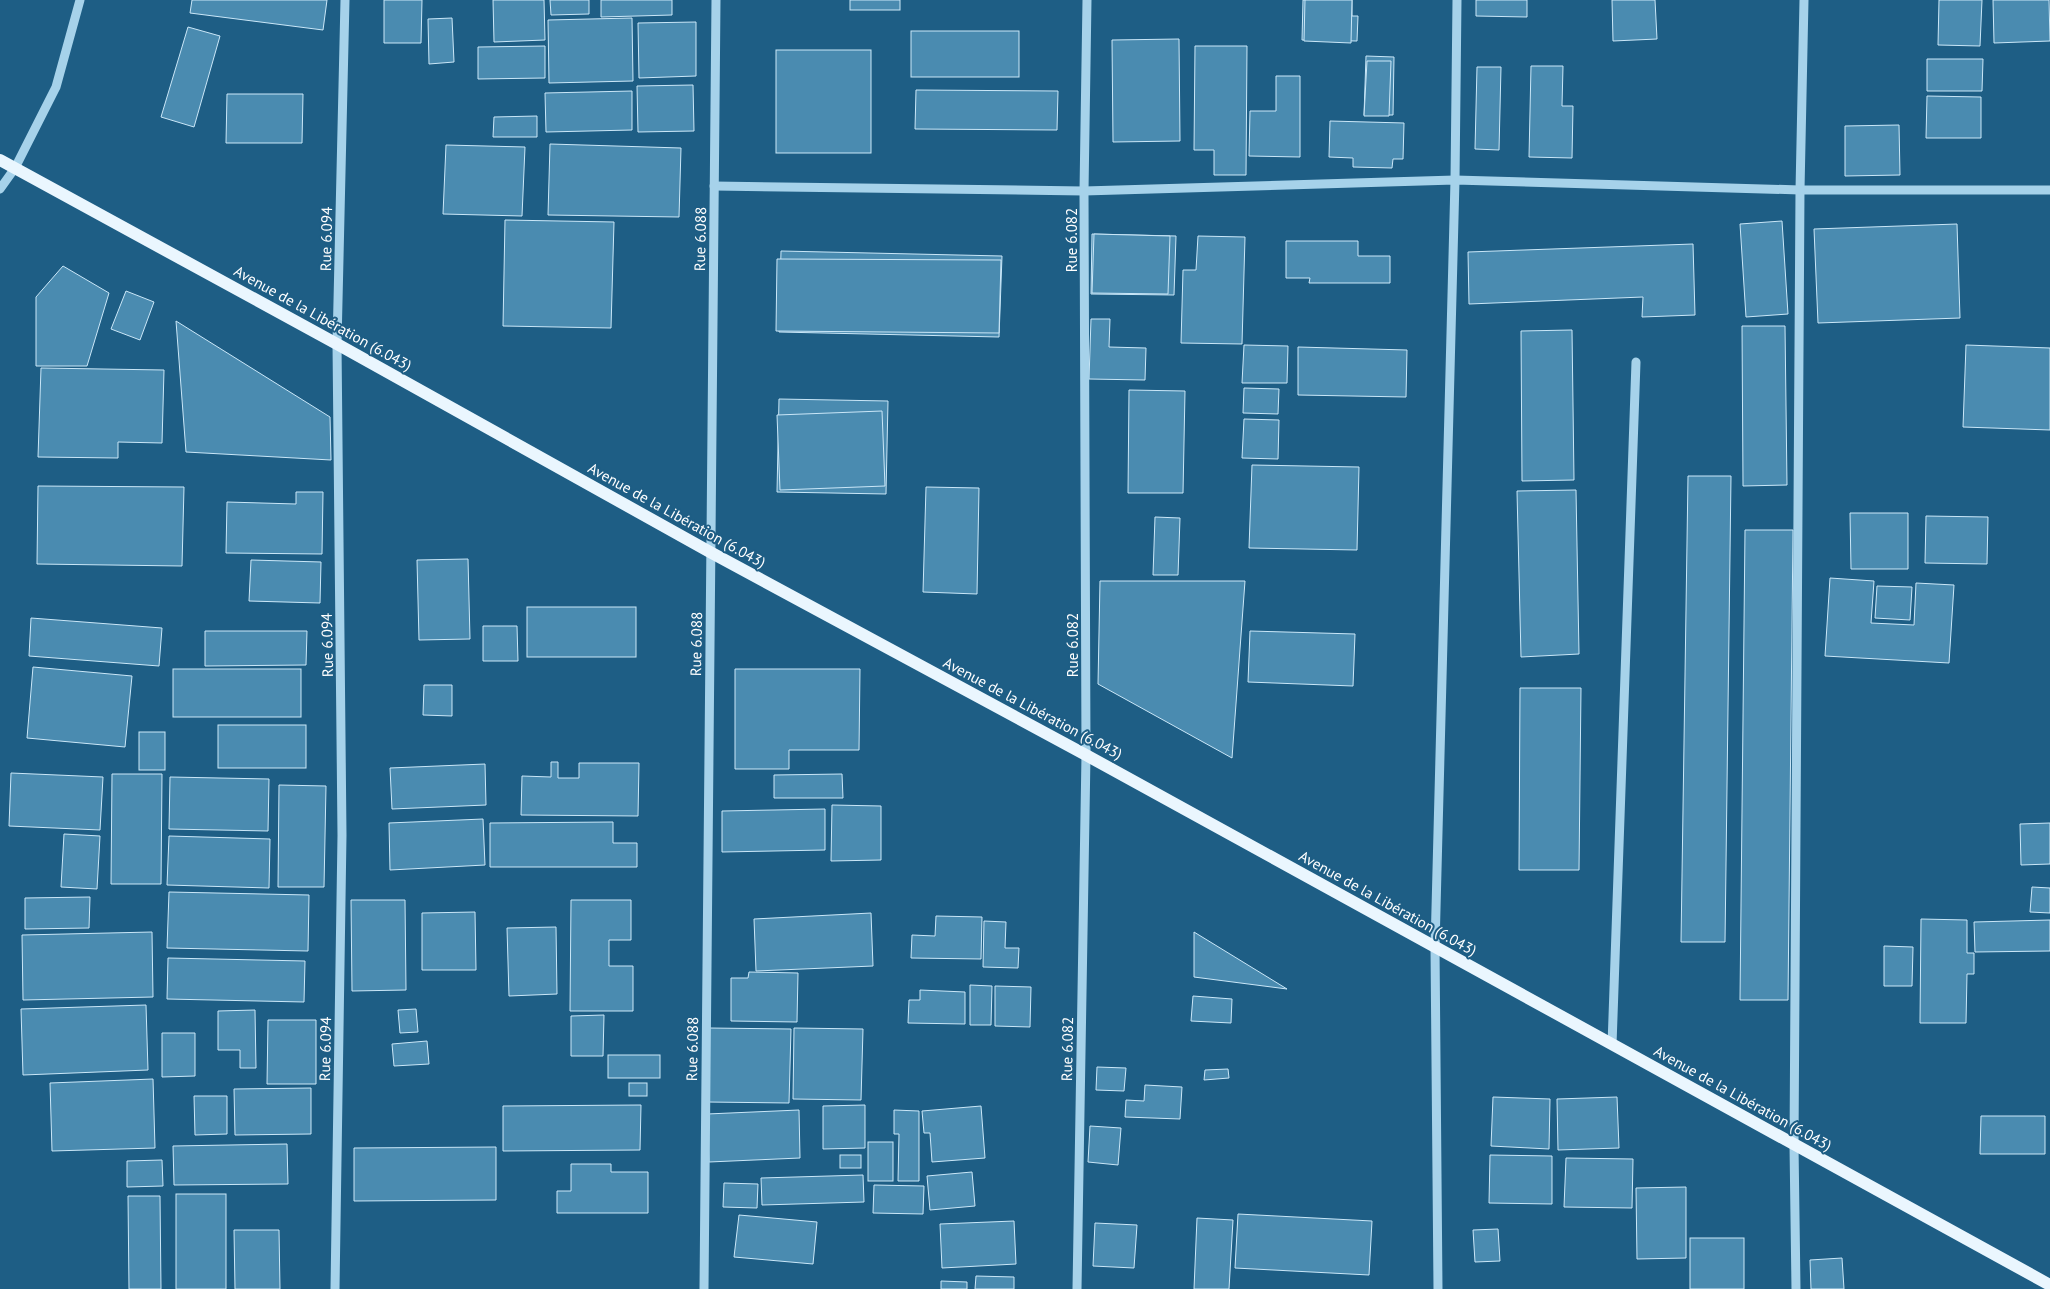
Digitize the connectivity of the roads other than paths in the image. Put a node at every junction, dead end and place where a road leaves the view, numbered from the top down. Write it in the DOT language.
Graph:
graph roads {
  1 [pos="80,0"];
  2 [pos="346,0"];
  3 [pos="716,0"];
  4 [pos="1087,0"];
  5 [pos="1457,0"];
  6 [pos="1804,0"];
  7 [pos="0,160"];
  8 [pos="15,168"];
  9 [pos="1454,180"];
  10 [pos="714,186"];
  11 [pos="0,189"];
  12 [pos="1800,190"];
  13 [pos="2050,190"];
  14 [pos="1084,191"];
  15 [pos="337,344"];
  16 [pos="1636,362"];
  17 [pos="710,552"];
  18 [pos="1086,755"];
  19 [pos="1435,947"];
  20 [pos="1612,1044"];
  21 [pos="1794,1145"];
  22 [pos="2050,1285"];
  23 [pos="335,1289"];
  24 [pos="704,1289"];
  25 [pos="1077,1289"];
  26 [pos="1438,1289"];
  27 [pos="1796,1289"];
  1 -- 8 [label="street"];
  2 -- 15 [label="street, Rue 6.094"];
  3 -- 10 [label="street, Rue 6.088"];
  4 -- 14 [label="street, Rue 6.082"];
  5 -- 9 [label="street"];
  6 -- 12 [label="street"];
  7 -- 8 [label="main road, Avenue de la Libération (6.043)"];
  8 -- 11 [label="street"];
  8 -- 15 [label="main road, Avenue de la Libération (6.043)"];
  9 -- 12 [label="street"];
  9 -- 14 [label="street"];
  9 -- 19 [label="street"];
  10 -- 14 [label="street"];
  10 -- 17 [label="street, Rue 6.088"];
  12 -- 13 [label="street"];
  12 -- 21 [label="street"];
  14 -- 18 [label="street, Rue 6.082"];
  15 -- 17 [label="main road, Avenue de la Libération (6.043)"];
  15 -- 23 [label="street, Rue 6.094"];
  16 -- 20 [label="street"];
  17 -- 18 [label="main road, Avenue de la Libération (6.043)"];
  17 -- 24 [label="street, Rue 6.088"];
  18 -- 19 [label="main road, Avenue de la Libération (6.043)"];
  18 -- 25 [label="street, Rue 6.082"];
  19 -- 20 [label="main road, Avenue de la Libération (6.043)"];
  19 -- 26 [label="street"];
  20 -- 21 [label="main road, Avenue de la Libération (6.043)"];
  21 -- 22 [label="main road, Avenue de la Libération (6.043)"];
  21 -- 27 [label="street"];
}
